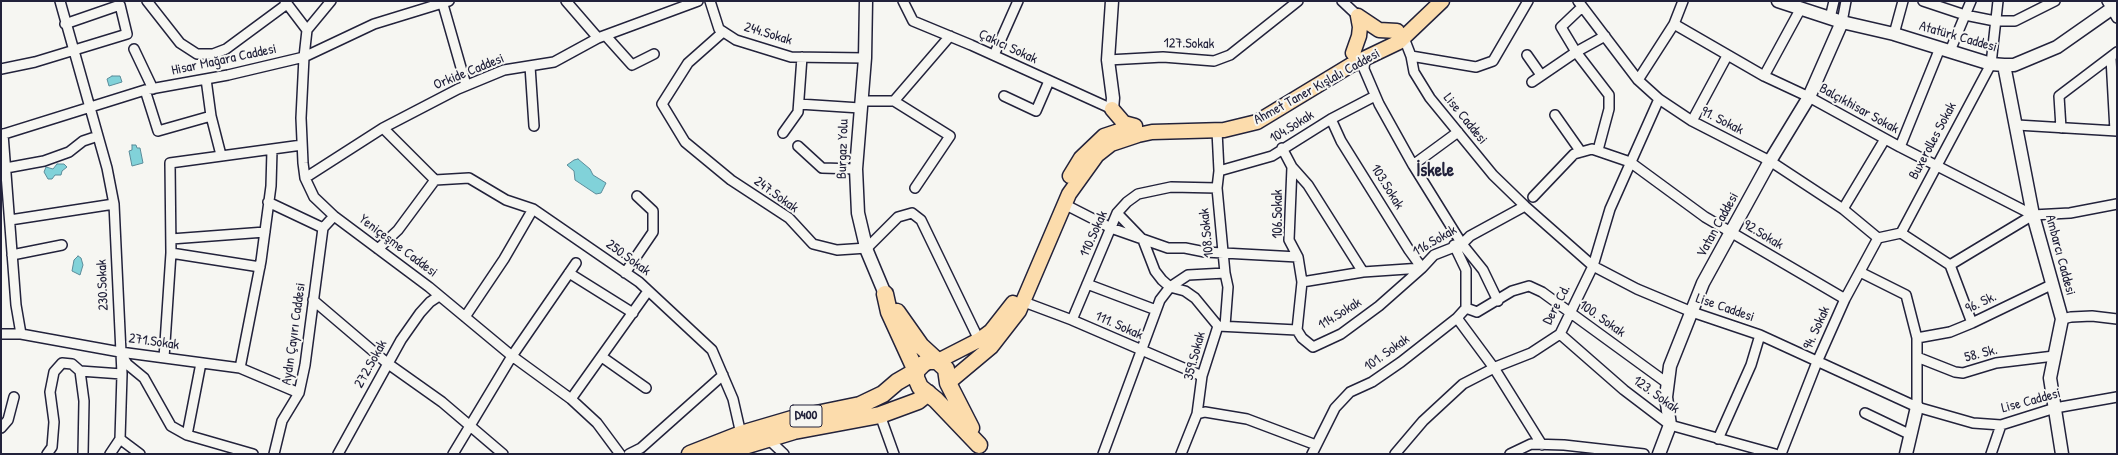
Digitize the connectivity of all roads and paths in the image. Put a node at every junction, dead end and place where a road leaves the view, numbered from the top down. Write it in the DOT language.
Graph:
graph roads {
  1 [pos="60,1"];
  2 [pos="146,1"];
  3 [pos="331,1"];
  4 [pos="566,1"];
  5 [pos="698,1"];
  6 [pos="710,1"];
  7 [pos="866,1"];
  8 [pos="902,1"];
  9 [pos="1018,1"];
  10 [pos="1112,1"];
  11 [pos="1298,1"];
  12 [pos="1342,1"];
  13 [pos="1429,1"];
  14 [pos="1442,1"];
  15 [pos="1528,1"];
  16 [pos="1683,1"];
  17 [pos="1781,1"];
  18 [pos="1834,1"];
  19 [pos="1846,1"];
  20 [pos="1903,1"];
  21 [pos="1923,1"];
  22 [pos="1971,1"];
  23 [pos="1998,1"];
  24 [pos="2055,1"];
  25 [pos="286,2"];
  26 [pos="444,2"];
  27 [pos="120,3"];
  28 [pos="1580,4"];
  29 [pos="1801,8"];
  30 [pos="2113,8"];
  31 [pos="1965,15"];
  32 [pos="1358,16"];
  33 [pos="1830,18"];
  34 [pos="1995,21"];
  35 [pos="1842,22"];
  36 [pos="65,24"];
  37 [pos="1674,24"];
  38 [pos="307,30"];
  39 [pos="723,32"];
  40 [pos="1401,34"];
  41 [pos="1894,34"];
  42 [pos="950,36"];
  43 [pos="1605,36"];
  44 [pos="602,37"];
  45 [pos="73,49"];
  46 [pos="134,49"];
  47 [pos="1945,50"];
  48 [pos="1576,52"];
  49 [pos="654,54"];
  50 [pos="994,55"];
  51 [pos="2114,55"];
  52 [pos="1359,56"];
  53 [pos="1411,56"];
  54 [pos="1527,56"];
  55 [pos="1727,56"];
  56 [pos="304,57"];
  57 [pos="802,57"];
  58 [pos="865,58"];
  59 [pos="1108,60"];
  60 [pos="1991,64"];
  61 [pos="2004,65"];
  62 [pos="530,66"];
  63 [pos="1,69"];
  64 [pos="1541,75"];
  65 [pos="1764,76"];
  66 [pos="206,79"];
  67 [pos="1638,80"];
  68 [pos="1050,81"];
  69 [pos="1532,82"];
  70 [pos="466,85"];
  71 [pos="149,90"];
  72 [pos="1004,96"];
  73 [pos="1375,96"];
  74 [pos="1809,97"];
  75 [pos="1659,99"];
  76 [pos="894,101"];
  77 [pos="799,104"];
  78 [pos="860,104"];
  79 [pos="90,108"];
  80 [pos="1112,109"];
  81 [pos="211,116"];
  82 [pos="1555,116"];
  83 [pos="1332,119"];
  84 [pos="1692,122"];
  85 [pos="2017,125"];
  86 [pos="534,126"];
  87 [pos="1135,126"];
  88 [pos="383,128"];
  89 [pos="2061,128"];
  90 [pos="1218,131"];
  91 [pos="2116,131"];
  92 [pos="1458,132"];
  93 [pos="783,133"];
  94 [pos="2,135"];
  95 [pos="98,136"];
  96 [pos="1104,136"];
  97 [pos="1885,139"];
  98 [pos="302,144"];
  99 [pos="798,146"];
  100 [pos="1900,147"];
  101 [pos="1282,148"];
  102 [pos="272,150"];
  103 [pos="1598,150"];
  104 [pos="1581,152"];
  105 [pos="221,155"];
  106 [pos="1770,161"];
  107 [pos="1630,162"];
  108 [pos="1413,165"];
  109 [pos="1936,165"];
  110 [pos="1292,167"];
  111 [pos="6,168"];
  112 [pos="856,169"];
  113 [pos="1219,171"];
  114 [pos="306,178"];
  115 [pos="435,180"];
  116 [pos="915,188"];
  117 [pos="1217,188"];
  118 [pos="637,196"];
  119 [pos="1533,197"];
  120 [pos="268,202"];
  121 [pos="114,204"];
  122 [pos="1064,204"];
  123 [pos="2117,204"];
  124 [pos="1525,206"];
  125 [pos="534,209"];
  126 [pos="1843,209"];
  127 [pos="1117,213"];
  128 [pos="2033,215"];
  129 [pos="334,216"];
  130 [pos="10,220"];
  131 [pos="323,228"];
  132 [pos="1111,228"];
  133 [pos="265,232"];
  134 [pos="1731,232"];
  135 [pos="1901,233"];
  136 [pos="1878,238"];
  137 [pos="171,239"];
  138 [pos="1143,240"];
  139 [pos="62,245"];
  140 [pos="1458,245"];
  141 [pos="866,248"];
  142 [pos="378,249"];
  143 [pos="171,253"];
  144 [pos="1224,253"];
  145 [pos="12,255"];
  146 [pos="1298,256"];
  147 [pos="576,263"];
  148 [pos="1950,265"];
  149 [pos="1593,266"];
  150 [pos="260,267"];
  151 [pos="1422,268"];
  152 [pos="1363,272"];
  153 [pos="1860,272"];
  154 [pos="569,273"];
  155 [pos="625,273"];
  156 [pos="1225,273"];
  157 [pos="1302,282"];
  158 [pos="1087,284"];
  159 [pos="2053,284"];
  160 [pos="1170,287"];
  161 [pos="648,291"];
  162 [pos="885,294"];
  163 [pos="439,296"];
  164 [pos="1845,299"];
  165 [pos="313,300"];
  166 [pos="1498,300"];
  167 [pos="1024,302"];
  168 [pos="1466,308"];
  169 [pos="1156,310"];
  170 [pos="1692,312"];
  171 [pos="633,313"];
  172 [pos="1569,313"];
  173 [pos="465,316"];
  174 [pos="1457,318"];
  175 [pos="2062,319"];
  176 [pos="2117,319"];
  177 [pos="1072,320"];
  178 [pos="1972,323"];
  179 [pos="1221,326"];
  180 [pos="1297,330"];
  181 [pos="1,334"];
  182 [pos="21,334"];
  183 [pos="1560,334"];
  184 [pos="1760,335"];
  185 [pos="1917,338"];
  186 [pos="979,340"];
  187 [pos="1140,351"];
  188 [pos="120,352"];
  189 [pos="512,356"];
  190 [pos="2054,356"];
  191 [pos="602,357"];
  192 [pos="1917,357"];
  193 [pos="164,358"];
  194 [pos="938,361"];
  195 [pos="1818,362"];
  196 [pos="200,363"];
  197 [pos="387,363"];
  198 [pos="240,368"];
  199 [pos="1494,368"];
  200 [pos="80,371"];
  201 [pos="916,371"];
  202 [pos="122,374"];
  203 [pos="723,375"];
  204 [pos="1202,376"];
  205 [pos="948,382"];
  206 [pos="1667,382"];
  207 [pos="646,388"];
  208 [pos="299,393"];
  209 [pos="928,393"];
  210 [pos="2117,396"];
  211 [pos="14,397"];
  212 [pos="571,399"];
  213 [pos="1917,407"];
  214 [pos="2055,408"];
  215 [pos="1865,413"];
  216 [pos="1197,414"];
  217 [pos="880,415"];
  218 [pos="1670,425"];
  219 [pos="2002,425"];
  220 [pos="1,428"];
  221 [pos="470,428"];
  222 [pos="741,434"];
  223 [pos="187,435"];
  224 [pos="1911,435"];
  225 [pos="767,438"];
  226 [pos="1718,439"];
  227 [pos="120,440"];
  228 [pos="1542,449"];
  229 [pos="983,450"];
  230 [pos="1314,450"];
  231 [pos="49,453"];
  232 [pos="83,454"];
  233 [pos="110,454"];
  234 [pos="140,454"];
  235 [pos="253,454"];
  236 [pos="274,454"];
  237 [pos="338,454"];
  238 [pos="453,454"];
  239 [pos="503,454"];
  240 [pos="620,454"];
  241 [pos="629,454"];
  242 [pos="690,454"];
  243 [pos="718,454"];
  244 [pos="784,454"];
  245 [pos="894,454"];
  246 [pos="1103,454"];
  247 [pos="1181,454"];
  248 [pos="1395,454"];
  249 [pos="1510,454"];
  250 [pos="1644,454"];
  251 [pos="1659,454"];
  252 [pos="1775,454"];
  253 [pos="1781,454"];
  254 [pos="1906,454"];
  255 [pos="1991,454"];
  256 [pos="2062,454"];
  1 -- 36 [label="street, 230.Sokak"];
  2 -- 25 [label="street"];
  3 -- 38 [label="street"];
  4 -- 44 [label="street"];
  5 -- 44 [label="street, Orkide Caddesi"];
  6 -- 39 [label="street, 244.Sokak"];
  7 -- 58 [label="street, Burgaz Yolu"];
  8 -- 42 [label="street, Çakıcı Sokak"];
  9 -- 50 [label="street"];
  10 -- 59 [label="street"];
  11 -- 59 [label="street, 127.Sokak"];
  12 -- 32 [label="street"];
  13 -- 40 [label="main road, Ahmet Taner Kışlalı Caddesi"];
  14 -- 40 [label="main road, Ahmet Taner Kışlalı Caddesi"];
  15 -- 53 [label="street"];
  16 -- 37 [label="street"];
  17 -- 29 [label="street, Atatürk Caddesi"];
  18 -- 33 [label="street"];
  19 -- 35 [label="street"];
  20 -- 41 [label="street"];
  21 -- 31 [label="street"];
  22 -- 31 [label="street"];
  23 -- 34 [label="street"];
  24 -- 34 [label="street"];
  25 -- 38 [label="street"];
  26 -- 56 [label="street, Hisar Mağara Caddesi"];
  26 -- 70 [label="street"];
  27 -- 36 [label="street"];
  27 -- 45 [label="street"];
  28 -- 43 [label="street, 91. Sokak"];
  28 -- 48 [label="street"];
  29 -- 33 [label="street, Atatürk Caddesi"];
  29 -- 65 [label="street"];
  30 -- 61 [label="street, Atatürk Caddesi"];
  31 -- 34 [label="street"];
  31 -- 47 [label="street"];
  32 -- 40 [label="main road"];
  32 -- 52 [label="main road"];
  33 -- 35 [label="street, Atatürk Caddesi"];
  34 -- 60 [label="street"];
  35 -- 41 [label="street, Atatürk Caddesi"];
  35 -- 74 [label="street, Vatan Caddesi"];
  36 -- 45 [label="street, 230.Sokak"];
  37 -- 55 [label="street, Balçıkhisar Sokak"];
  37 -- 67 [label="street"];
  38 -- 56 [label="street, Yeniçeşme Caddesi"];
  39 -- 57 [label="street, 244.Sokak"];
  39 -- 141 [label="street, 247.Sokak"];
  40 -- 52 [label="main road, Ahmet Taner Kışlalı Caddesi"];
  40 -- 53 [label="street, Lise Caddesi"];
  41 -- 47 [label="street, Atatürk Caddesi"];
  42 -- 50 [label="street, Çakıcı Sokak"];
  42 -- 76 [label="street"];
  43 -- 48 [label="street"];
  43 -- 67 [label="street, 91. Sokak"];
  44 -- 49 [label="street"];
  44 -- 62 [label="street, Orkide Caddesi"];
  45 -- 63 [label="street"];
  45 -- 79 [label="street, 230.Sokak"];
  46 -- 71 [label="street"];
  47 -- 60 [label="street, Atatürk Caddesi"];
  47 -- 100 [label="street"];
  48 -- 64 [label="street"];
  48 -- 103 [label="street"];
  50 -- 68 [label="street, Çakıcı Sokak"];
  51 -- 89 [label="street"];
  51 -- 91 [label="street"];
  52 -- 73 [label="street"];
  52 -- 87 [label="main road, Ahmet Taner Kışlalı Caddesi"];
  52 -- 90 [label="main road, Ahmet Taner Kışlalı Caddesi"];
  53 -- 92 [label="street, Lise Caddesi"];
  54 -- 64 [label="street"];
  55 -- 65 [label="street, Balçıkhisar Sokak"];
  55 -- 84 [label="street"];
  56 -- 66 [label="street, Hisar Mağara Caddesi"];
  56 -- 98 [label="street, Yeniçeşme Caddesi"];
  57 -- 58 [label="street, 244.Sokak"];
  57 -- 77 [label="street"];
  58 -- 78 [label="street, Burgaz Yolu"];
  59 -- 80 [label="street"];
  60 -- 61 [label="street, Atatürk Caddesi"];
  60 -- 109 [label="street, Buxerolles Sokak"];
  61 -- 85 [label="street, Ambarcı Caddesi"];
  62 -- 70 [label="street, Orkide Caddesi"];
  62 -- 86 [label="street"];
  64 -- 69 [label="street"];
  65 -- 74 [label="street, Balçıkhisar Sokak"];
  66 -- 71 [label="street, Hisar Mağara Caddesi"];
  66 -- 81 [label="street"];
  67 -- 75 [label="street, 91. Sokak"];
  68 -- 72 [label="street"];
  68 -- 80 [label="street, Çakıcı Sokak"];
  70 -- 88 [label="street, Orkide Caddesi"];
  71 -- 79 [label="street, Hisar Mağara Caddesi"];
  71 -- 81 [label="street"];
  73 -- 83 [label="street, 104.Sokak"];
  73 -- 108 [label="street"];
  74 -- 97 [label="street, Balçıkhisar Sokak"];
  74 -- 106 [label="street, Vatan Caddesi"];
  75 -- 84 [label="street, 91. Sokak"];
  75 -- 107 [label="street, Dere Cd."];
  76 -- 78 [label="street"];
  76 -- 116 [label="street"];
  77 -- 78 [label="street"];
  77 -- 93 [label="street"];
  78 -- 112 [label="street, Burgaz Yolu"];
  79 -- 94 [label="street, Hisar Mağara Caddesi"];
  79 -- 95 [label="street, 230.Sokak"];
  80 -- 87 [label="main road"];
  80 -- 96 [label="main road"];
  81 -- 105 [label="street"];
  82 -- 104 [label="street"];
  83 -- 101 [label="street, 104.Sokak"];
  83 -- 151 [label="street, 103.Sokak"];
  84 -- 106 [label="street, 91. Sokak"];
  85 -- 89 [label="street"];
  85 -- 128 [label="street, Ambarcı Caddesi"];
  87 -- 96 [label="main road, Ahmet Taner Kışlalı Caddesi"];
  88 -- 114 [label="street, Orkide Caddesi"];
  88 -- 115 [label="street"];
  89 -- 91 [label="street"];
  90 -- 113 [label="street, 108.Sokak"];
  90 -- 122 [label="main road, Ahmet Taner Kışlalı Caddesi"];
  92 -- 108 [label="street"];
  92 -- 124 [label="street, Lise Caddesi"];
  94 -- 111 [label="street"];
  95 -- 111 [label="street"];
  95 -- 121 [label="street, 230.Sokak"];
  96 -- 186 [label="main road, Ahmet Taner Kışlalı Caddesi"];
  97 -- 100 [label="street, Balçıkhisar Sokak"];
  97 -- 126 [label="street"];
  98 -- 102 [label="street"];
  98 -- 114 [label="street, Yeniçeşme Caddesi"];
  99 -- 112 [label="street"];
  100 -- 109 [label="street, Balçıkhisar Sokak"];
  101 -- 110 [label="street"];
  101 -- 113 [label="street, 104.Sokak"];
  102 -- 105 [label="street"];
  102 -- 120 [label="street"];
  103 -- 104 [label="street"];
  103 -- 107 [label="street"];
  104 -- 119 [label="street"];
  105 -- 137 [label="street"];
  106 -- 126 [label="street, 91. Sokak"];
  106 -- 134 [label="street, Vatan Caddesi"];
  107 -- 134 [label="street, 92.Sokak"];
  107 -- 149 [label="street, Dere Cd."];
  108 -- 140 [label="street"];
  109 -- 128 [label="street, Balçıkhisar Sokak"];
  109 -- 135 [label="street, Buxerolles Sokak"];
  110 -- 146 [label="street, 106.Sokak"];
  110 -- 152 [label="street"];
  111 -- 130 [label="street"];
  112 -- 141 [label="street, Burgaz Yolu"];
  113 -- 117 [label="street, 108.Sokak"];
  114 -- 129 [label="street, Yeniçeşme Caddesi"];
  115 -- 125 [label="street, 250.Sokak"];
  115 -- 142 [label="street"];
  117 -- 127 [label="street, 110.Sokak"];
  117 -- 144 [label="street, 108.Sokak"];
  118 -- 155 [label="street"];
  120 -- 131 [label="street"];
  120 -- 133 [label="street"];
  121 -- 130 [label="street"];
  121 -- 188 [label="street, 230.Sokak"];
  122 -- 132 [label="street"];
  122 -- 167 [label="main road, Ahmet Taner Kışlalı Caddesi"];
  123 -- 128 [label="street"];
  124 -- 140 [label="street, 116.Sokak"];
  124 -- 149 [label="street, Lise Caddesi"];
  125 -- 155 [label="street, 250.Sokak"];
  125 -- 173 [label="street"];
  126 -- 136 [label="street, 91. Sokak"];
  127 -- 132 [label="street, 110.Sokak"];
  127 -- 138 [label="street"];
  128 -- 148 [label="street"];
  128 -- 159 [label="street, Ambarcı Caddesi"];
  129 -- 131 [label="street"];
  129 -- 142 [label="street, Yeniçeşme Caddesi"];
  130 -- 145 [label="street"];
  131 -- 165 [label="street, Aydın Çayırı Caddesi"];
  132 -- 138 [label="street"];
  132 -- 158 [label="street, 110.Sokak"];
  133 -- 137 [label="street"];
  133 -- 150 [label="street"];
  134 -- 164 [label="street, 92.Sokak"];
  134 -- 170 [label="street, Vatan Caddesi"];
  135 -- 136 [label="street"];
  135 -- 148 [label="street"];
  136 -- 153 [label="street, 94. Sokak"];
  137 -- 143 [label="street"];
  138 -- 144 [label="street"];
  138 -- 160 [label="street"];
  139 -- 145 [label="street"];
  140 -- 151 [label="street, 116.Sokak"];
  140 -- 166 [label="street"];
  140 -- 168 [label="street"];
  141 -- 162 [label="street, Burgaz Yolu"];
  141 -- 186 [label="street"];
  142 -- 163 [label="street, Yeniçeşme Caddesi"];
  143 -- 150 [label="street"];
  143 -- 193 [label="street"];
  144 -- 146 [label="street"];
  144 -- 156 [label="street, 108.Sokak"];
  145 -- 182 [label="street"];
  146 -- 157 [label="street, 106.Sokak"];
  147 -- 154 [label="street"];
  148 -- 178 [label="street"];
  149 -- 170 [label="street, Lise Caddesi"];
  149 -- 172 [label="street, Dere Cd."];
  150 -- 198 [label="street"];
  151 -- 152 [label="street, 116.Sokak"];
  151 -- 180 [label="street, 114.Sokak"];
  152 -- 157 [label="street, 116.Sokak"];
  153 -- 164 [label="street, 94. Sokak"];
  153 -- 185 [label="street"];
  154 -- 171 [label="street"];
  154 -- 189 [label="street"];
  155 -- 161 [label="street, 250.Sokak"];
  156 -- 160 [label="street, 108.Sokak"];
  156 -- 179 [label="street"];
  157 -- 180 [label="street, 106.Sokak"];
  158 -- 169 [label="street"];
  158 -- 177 [label="street, 110.Sokak"];
  159 -- 175 [label="street, Ambarcı Caddesi"];
  159 -- 178 [label="street, 96. Sk."];
  160 -- 169 [label="street"];
  160 -- 179 [label="street, 359.Sokak"];
  161 -- 171 [label="street"];
  161 -- 203 [label="street, 250.Sokak"];
  162 -- 194 [label="highway"];
  162 -- 201 [label="highway"];
  163 -- 173 [label="street, Yeniçeşme Caddesi"];
  163 -- 197 [label="street, 272.Sokak"];
  164 -- 195 [label="street, 94. Sokak"];
  165 -- 197 [label="street"];
  165 -- 208 [label="street, Aydın Çayırı Caddesi"];
  166 -- 168 [label="street"];
  166 -- 172 [label="street, 100. Sokak"];
  167 -- 177 [label="street, 111. Sokak"];
  167 -- 205 [label="main road, Ahmet Taner Kışlalı Caddesi"];
  168 -- 174 [label="street, 101. Sokak"];
  169 -- 187 [label="street"];
  170 -- 184 [label="street, Lise Caddesi"];
  170 -- 206 [label="street, Vatan Caddesi"];
  171 -- 191 [label="street"];
  172 -- 183 [label="street, Dere Cd."];
  172 -- 206 [label="street, 100. Sokak"];
  173 -- 189 [label="street, Yeniçeşme Caddesi"];
  174 -- 199 [label="street"];
  174 -- 230 [label="street, 101. Sokak"];
  175 -- 176 [label="street"];
  175 -- 190 [label="street, Ambarcı Caddesi"];
  177 -- 187 [label="street, 111. Sokak"];
  178 -- 185 [label="street, 96. Sk."];
  179 -- 180 [label="street, 114.Sokak"];
  179 -- 204 [label="street, 359.Sokak"];
  181 -- 182 [label="street, 271.Sokak"];
  182 -- 188 [label="street, 271.Sokak"];
  183 -- 199 [label="street, Dere Cd."];
  183 -- 218 [label="street, 123. Sokak"];
  184 -- 195 [label="street, Lise Caddesi"];
  184 -- 226 [label="street"];
  185 -- 192 [label="street"];
  186 -- 194 [label="main road, Ahmet Taner Kışlalı Caddesi"];
  187 -- 204 [label="street, 111. Sokak"];
  187 -- 246 [label="street"];
  188 -- 193 [label="street, 271.Sokak"];
  188 -- 202 [label="street, 230.Sokak"];
  188 -- 223 [label="street"];
  189 -- 212 [label="street, Yeniçeşme Caddesi"];
  189 -- 221 [label="street"];
  190 -- 192 [label="street, 58. Sk."];
  190 -- 214 [label="street, Ambarcı Caddesi"];
  191 -- 207 [label="street"];
  191 -- 212 [label="street"];
  192 -- 213 [label="street"];
  193 -- 196 [label="street, 271.Sokak"];
  194 -- 201 [label="highway, D400"];
  194 -- 205 [label="highway"];
  195 -- 213 [label="street, Lise Caddesi"];
  195 -- 253 [label="street, 94. Sokak"];
  196 -- 198 [label="street, 271.Sokak"];
  196 -- 223 [label="street"];
  197 -- 221 [label="street"];
  197 -- 237 [label="street, 272.Sokak"];
  198 -- 208 [label="street, 271.Sokak"];
  199 -- 228 [label="street"];
  199 -- 248 [label="street, Dere Cd."];
  200 -- 202 [label="street"];
  200 -- 231 [label="street"];
  200 -- 232 [label="street"];
  201 -- 209 [label="highway"];
  201 -- 222 [label="highway, D400"];
  202 -- 227 [label="street, 230.Sokak"];
  203 -- 222 [label="street, 250.Sokak"];
  203 -- 241 [label="street"];
  204 -- 216 [label="street, 359.Sokak"];
  205 -- 209 [label="highway, D400"];
  205 -- 229 [label="highway"];
  206 -- 218 [label="street, Vatan Caddesi"];
  208 -- 236 [label="street, Aydın Çayırı Caddesi"];
  209 -- 217 [label="highway, D400"];
  209 -- 229 [label="highway"];
  210 -- 214 [label="street, Lise Caddesi"];
  211 -- 220 [label="street"];
  212 -- 240 [label="street, Yeniçeşme Caddesi"];
  213 -- 219 [label="street, Lise Caddesi"];
  213 -- 224 [label="street"];
  214 -- 219 [label="street, Lise Caddesi"];
  214 -- 256 [label="street, Ambarcı Caddesi"];
  215 -- 224 [label="street"];
  216 -- 230 [label="street"];
  216 -- 247 [label="street, 359.Sokak"];
  217 -- 225 [label="highway, D400"];
  217 -- 245 [label="street"];
  218 -- 226 [label="street, 123. Sokak"];
  218 -- 251 [label="street, Vatan Caddesi"];
  219 -- 255 [label="street"];
  221 -- 238 [label="street"];
  221 -- 239 [label="street"];
  222 -- 242 [label="highway, D400"];
  223 -- 235 [label="street"];
  224 -- 254 [label="street"];
  225 -- 243 [label="highway, D400"];
  225 -- 244 [label="street"];
  226 -- 252 [label="street, 123. Sokak"];
  227 -- 233 [label="street"];
  227 -- 234 [label="street"];
  228 -- 249 [label="street"];
  228 -- 250 [label="street"];
}
